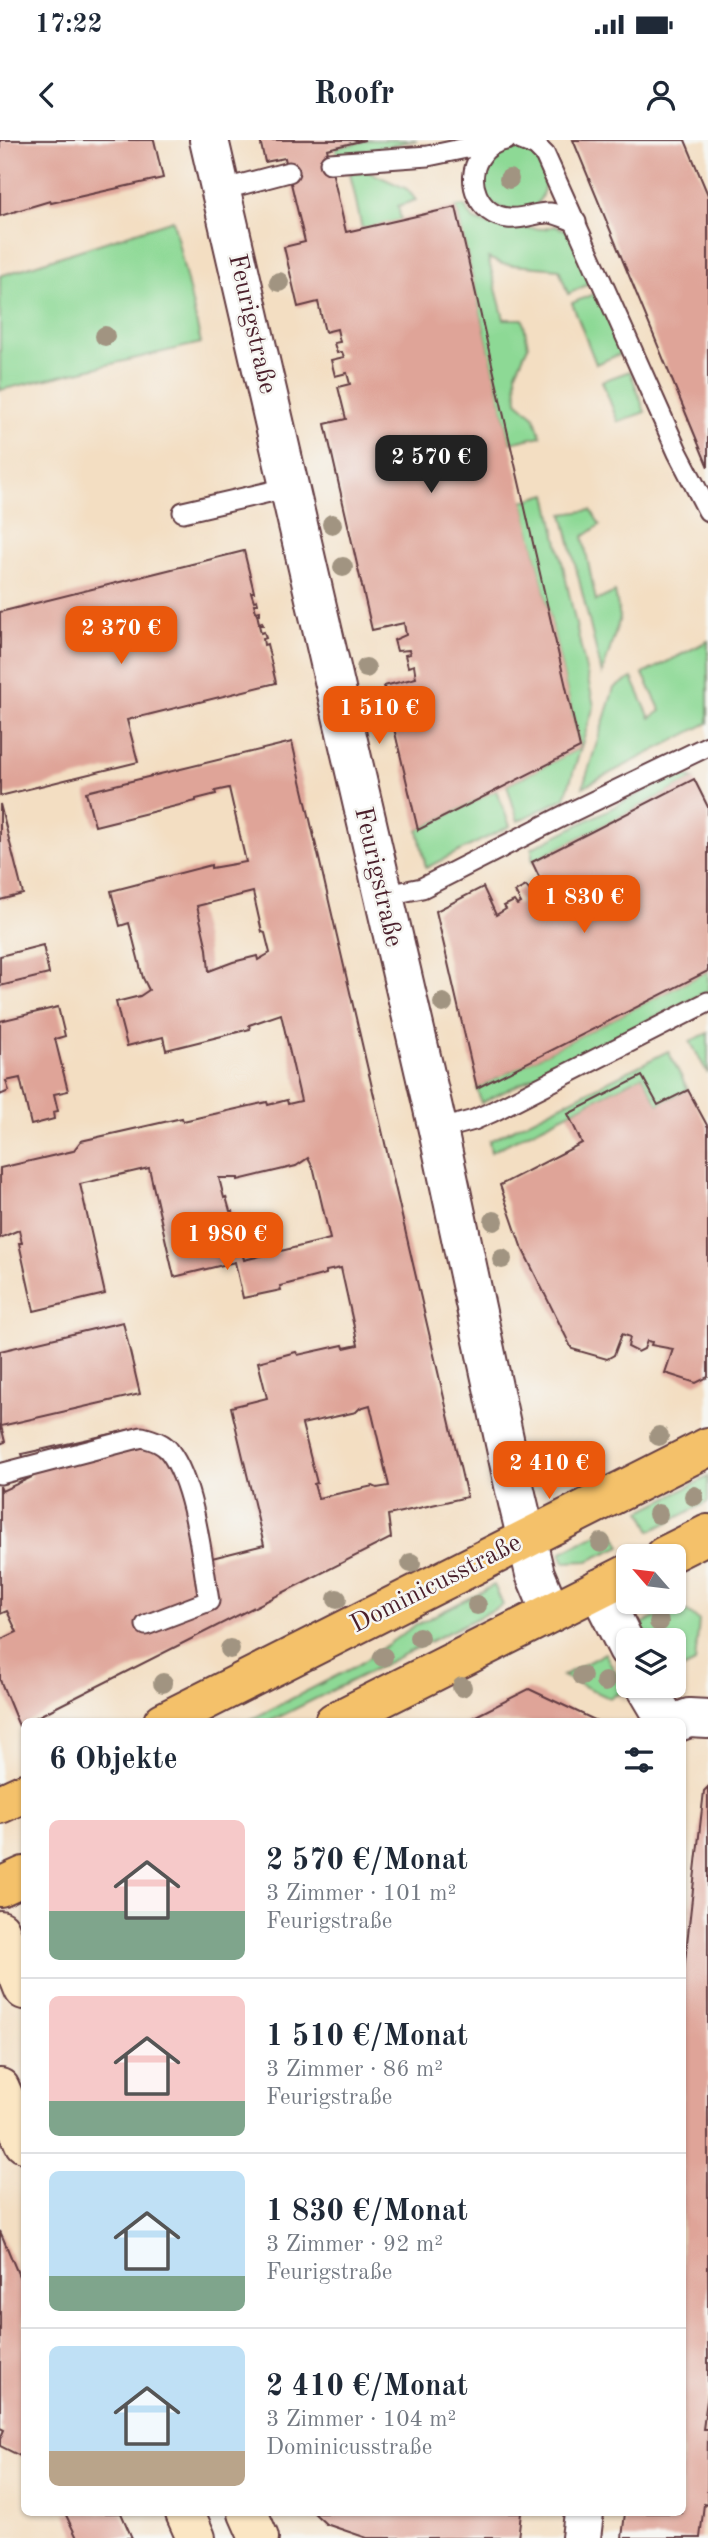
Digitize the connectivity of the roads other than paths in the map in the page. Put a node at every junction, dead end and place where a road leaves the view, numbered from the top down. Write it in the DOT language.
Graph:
graph roads {
  1 [pos="209,140"];
  2 [pos="521,140"];
  3 [pos="503,141"];
  4 [pos="330,163"];
  5 [pos="289,172"];
  6 [pos="221,190"];
  7 [pos="576,222"];
  8 [pos="291,487"];
  9 [pos="708,511"];
  10 [pos="183,512"];
  11 [pos="708,746"];
  12 [pos="382,896"];
  13 [pos="708,1002"];
  14 [pos="438,1130"];
  15 [pos="708,1447"];
  16 [pos="0,1474"];
  17 [pos="708,1534"];
  18 [pos="527,1538"];
  19 [pos="686,1545"];
  20 [pos="613,1581"];
  21 [pos="551,1612"];
  22 [pos="146,1625"];
  23 [pos="623,1628"];
  24 [pos="653,1698"];
  25 [pos="171,1718"];
  26 [pos="342,1718"];
  27 [pos="665,1718"];
  28 [pos="686,1719"];
  29 [pos="708,1719"];
  30 [pos="21,1794"];
  31 [pos="0,1804"];
  32 [pos="21,1877"];
  33 [pos="0,1887"];
  34 [pos="0,1930"];
  35 [pos="21,1982"];
  36 [pos="0,2088"];
  37 [pos="21,2136"];
  38 [pos="186,2516"];
  39 [pos="249,2516"];
  40 [pos="583,2516"];
  41 [pos="195,2538"];
  42 [pos="259,2538"];
  43 [pos="581,2538"];
  1 -- 6 [label="street, Feurigstraße"];
  2 -- 7 [label="lane"];
  3 -- 4 [label="lane"];
  3 -- 7 [label="lane"];
  5 -- 6 [label="lane"];
  6 -- 8 [label="street, Feurigstraße"];
  7 -- 9 [label="lane"];
  8 -- 10 [label="lane"];
  8 -- 12 [label="street, Feurigstraße"];
  11 -- 12 [label="lane"];
  12 -- 14 [label="street, Feurigstraße"];
  13 -- 14 [label="lane"];
  14 -- 18 [label="street, Feurigstraße"];
  15 -- 18 [label="main road, Dominicusstraße"];
  16 -- 22 [label="lane"];
  17 -- 19 [label="main road"];
  18 -- 21 [label="street, Feurigstraße"];
  18 -- 25 [label="main road, Dominicusstraße"];
  20 -- 21 [label="main road"];
  20 -- 23 [label="street"];
  21 -- 26 [label="main road"];
  24 -- 27 [label="street"];
  28 -- 29 [label="street"];
  30 -- 31 [label="main road"];
  32 -- 33 [label="main road"];
  34 -- 35 [label="main road"];
  36 -- 37 [label="main road"];
  38 -- 41 [label="main road"];
  39 -- 42 [label="main road"];
  40 -- 43 [label="street"];
}
